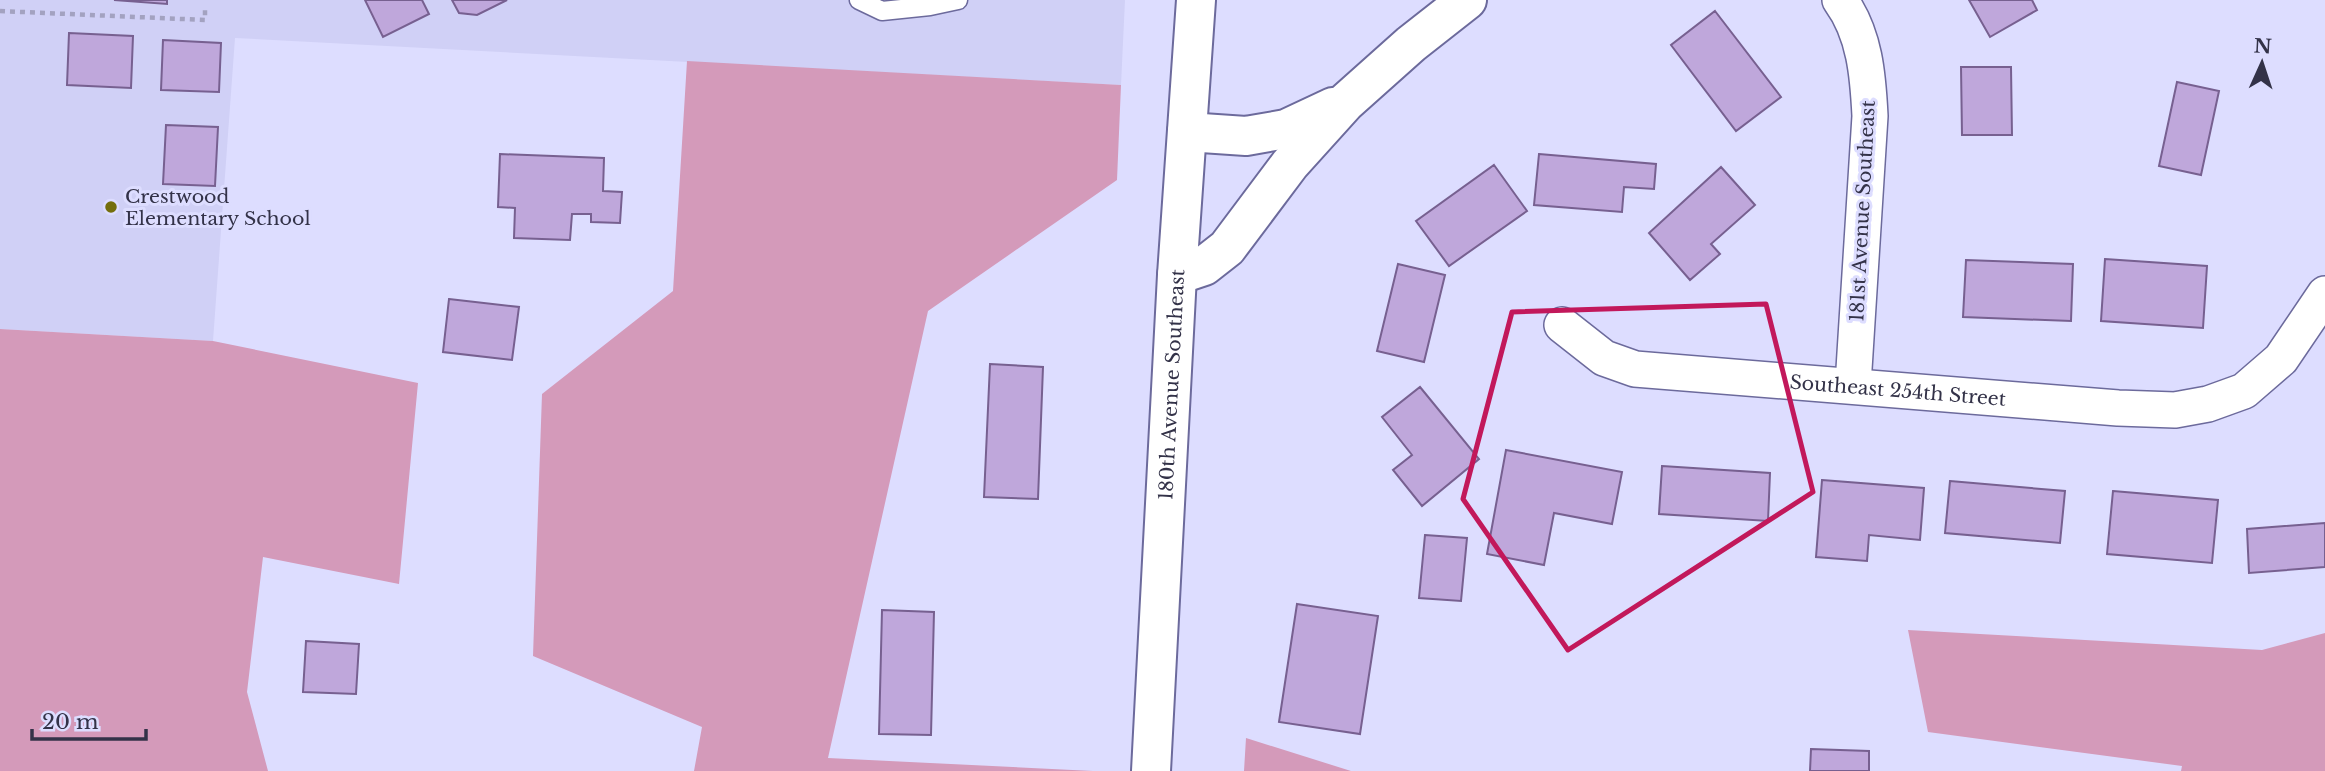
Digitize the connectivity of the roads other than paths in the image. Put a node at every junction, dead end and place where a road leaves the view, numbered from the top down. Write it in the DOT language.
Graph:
graph roads {
  1 [pos="859,0"];
  2 [pos="958,0"];
  3 [pos="1195,0"];
  4 [pos="1468,0"];
  5 [pos="1840,0"];
  6 [pos="1346,102"];
  7 [pos="1187,132"];
  8 [pos="1177,275"];
  9 [pos="2325,294"];
  10 [pos="1562,325"];
  11 [pos="1853,385"];
  12 [pos="1151,771"];
  1 -- 2 [label="lane"];
  3 -- 7 [label="street, 180th Avenue Southeast"];
  4 -- 6 [label="street"];
  5 -- 11 [label="street, 181st Avenue Southeast"];
  6 -- 7 [label="street"];
  6 -- 8 [label="street"];
  7 -- 8 [label="street, 180th Avenue Southeast"];
  8 -- 12 [label="street, 180th Avenue Southeast"];
  9 -- 11 [label="street, Southeast 254th Street"];
  10 -- 11 [label="street, Southeast 254th Street"];
}
